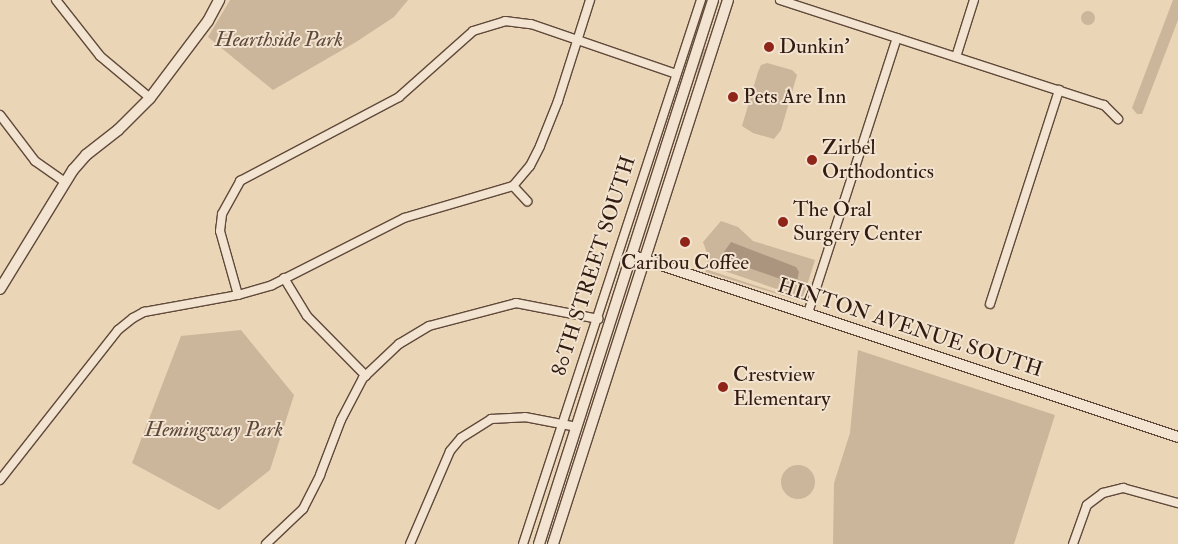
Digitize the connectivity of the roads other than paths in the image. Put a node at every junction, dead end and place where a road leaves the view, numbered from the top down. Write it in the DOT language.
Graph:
graph roads {
  1 [pos="56,0"];
  2 [pos="219,0"];
  3 [pos="590,0"];
  4 [pos="701,0"];
  5 [pos="713,0"];
  6 [pos="728,0"];
  7 [pos="780,0"];
  8 [pos="974,0"];
  9 [pos="897,38"];
  10 [pos="578,40"];
  11 [pos="956,57"];
  12 [pos="676,74"];
  13 [pos="1059,90"];
  14 [pos="150,98"];
  15 [pos="0,115"];
  16 [pos="1118,119"];
  17 [pos="65,182"];
  18 [pos="513,186"];
  19 [pos="527,201"];
  20 [pos="631,255"];
  21 [pos="644,259"];
  22 [pos="284,278"];
  23 [pos="1,286"];
  24 [pos="238,295"];
  25 [pos="990,304"];
  26 [pos="808,314"];
  27 [pos="598,319"];
  28 [pos="366,376"];
  29 [pos="562,422"];
  30 [pos="577,427"];
  31 [pos="1178,437"];
  32 [pos="0,480"];
  33 [pos="1178,503"];
  34 [pos="266,544"];
  35 [pos="410,544"];
  36 [pos="523,544"];
  37 [pos="539,544"];
  38 [pos="553,544"];
  39 [pos="1073,544"];
  1 -- 14 [label="street"];
  2 -- 14 [label="main road"];
  3 -- 10 [label="street"];
  4 -- 12 [label="street, 80TH STREET SOUTH"];
  5 -- 20 [label="main road, 80TH STREET SOUTH"];
  6 -- 21 [label="main road"];
  7 -- 9 [label="street"];
  8 -- 11 [label="street"];
  9 -- 11 [label="street"];
  9 -- 26 [label="street"];
  10 -- 12 [label="street"];
  10 -- 18 [label="street"];
  10 -- 24 [label="street"];
  11 -- 13 [label="street"];
  12 -- 27 [label="street, 80TH STREET SOUTH"];
  13 -- 16 [label="street"];
  13 -- 25 [label="street"];
  14 -- 17 [label="main road"];
  15 -- 17 [label="street"];
  17 -- 23 [label="main road"];
  18 -- 19 [label="street"];
  18 -- 22 [label="street"];
  20 -- 21 [label="main road, HINTON AVENUE SOUTH"];
  20 -- 30 [label="main road, 80TH STREET SOUTH"];
  21 -- 26 [label="main road, HINTON AVENUE SOUTH"];
  21 -- 38 [label="main road"];
  22 -- 24 [label="street"];
  22 -- 28 [label="street"];
  24 -- 32 [label="street"];
  26 -- 31 [label="main road, HINTON AVENUE SOUTH"];
  27 -- 28 [label="street"];
  27 -- 29 [label="street, 80TH STREET SOUTH"];
  28 -- 34 [label="street"];
  29 -- 30 [label="street"];
  29 -- 35 [label="street"];
  29 -- 36 [label="street, 80TH STREET SOUTH"];
  30 -- 37 [label="main road, 80TH STREET SOUTH"];
  33 -- 39 [label="street"];
}
